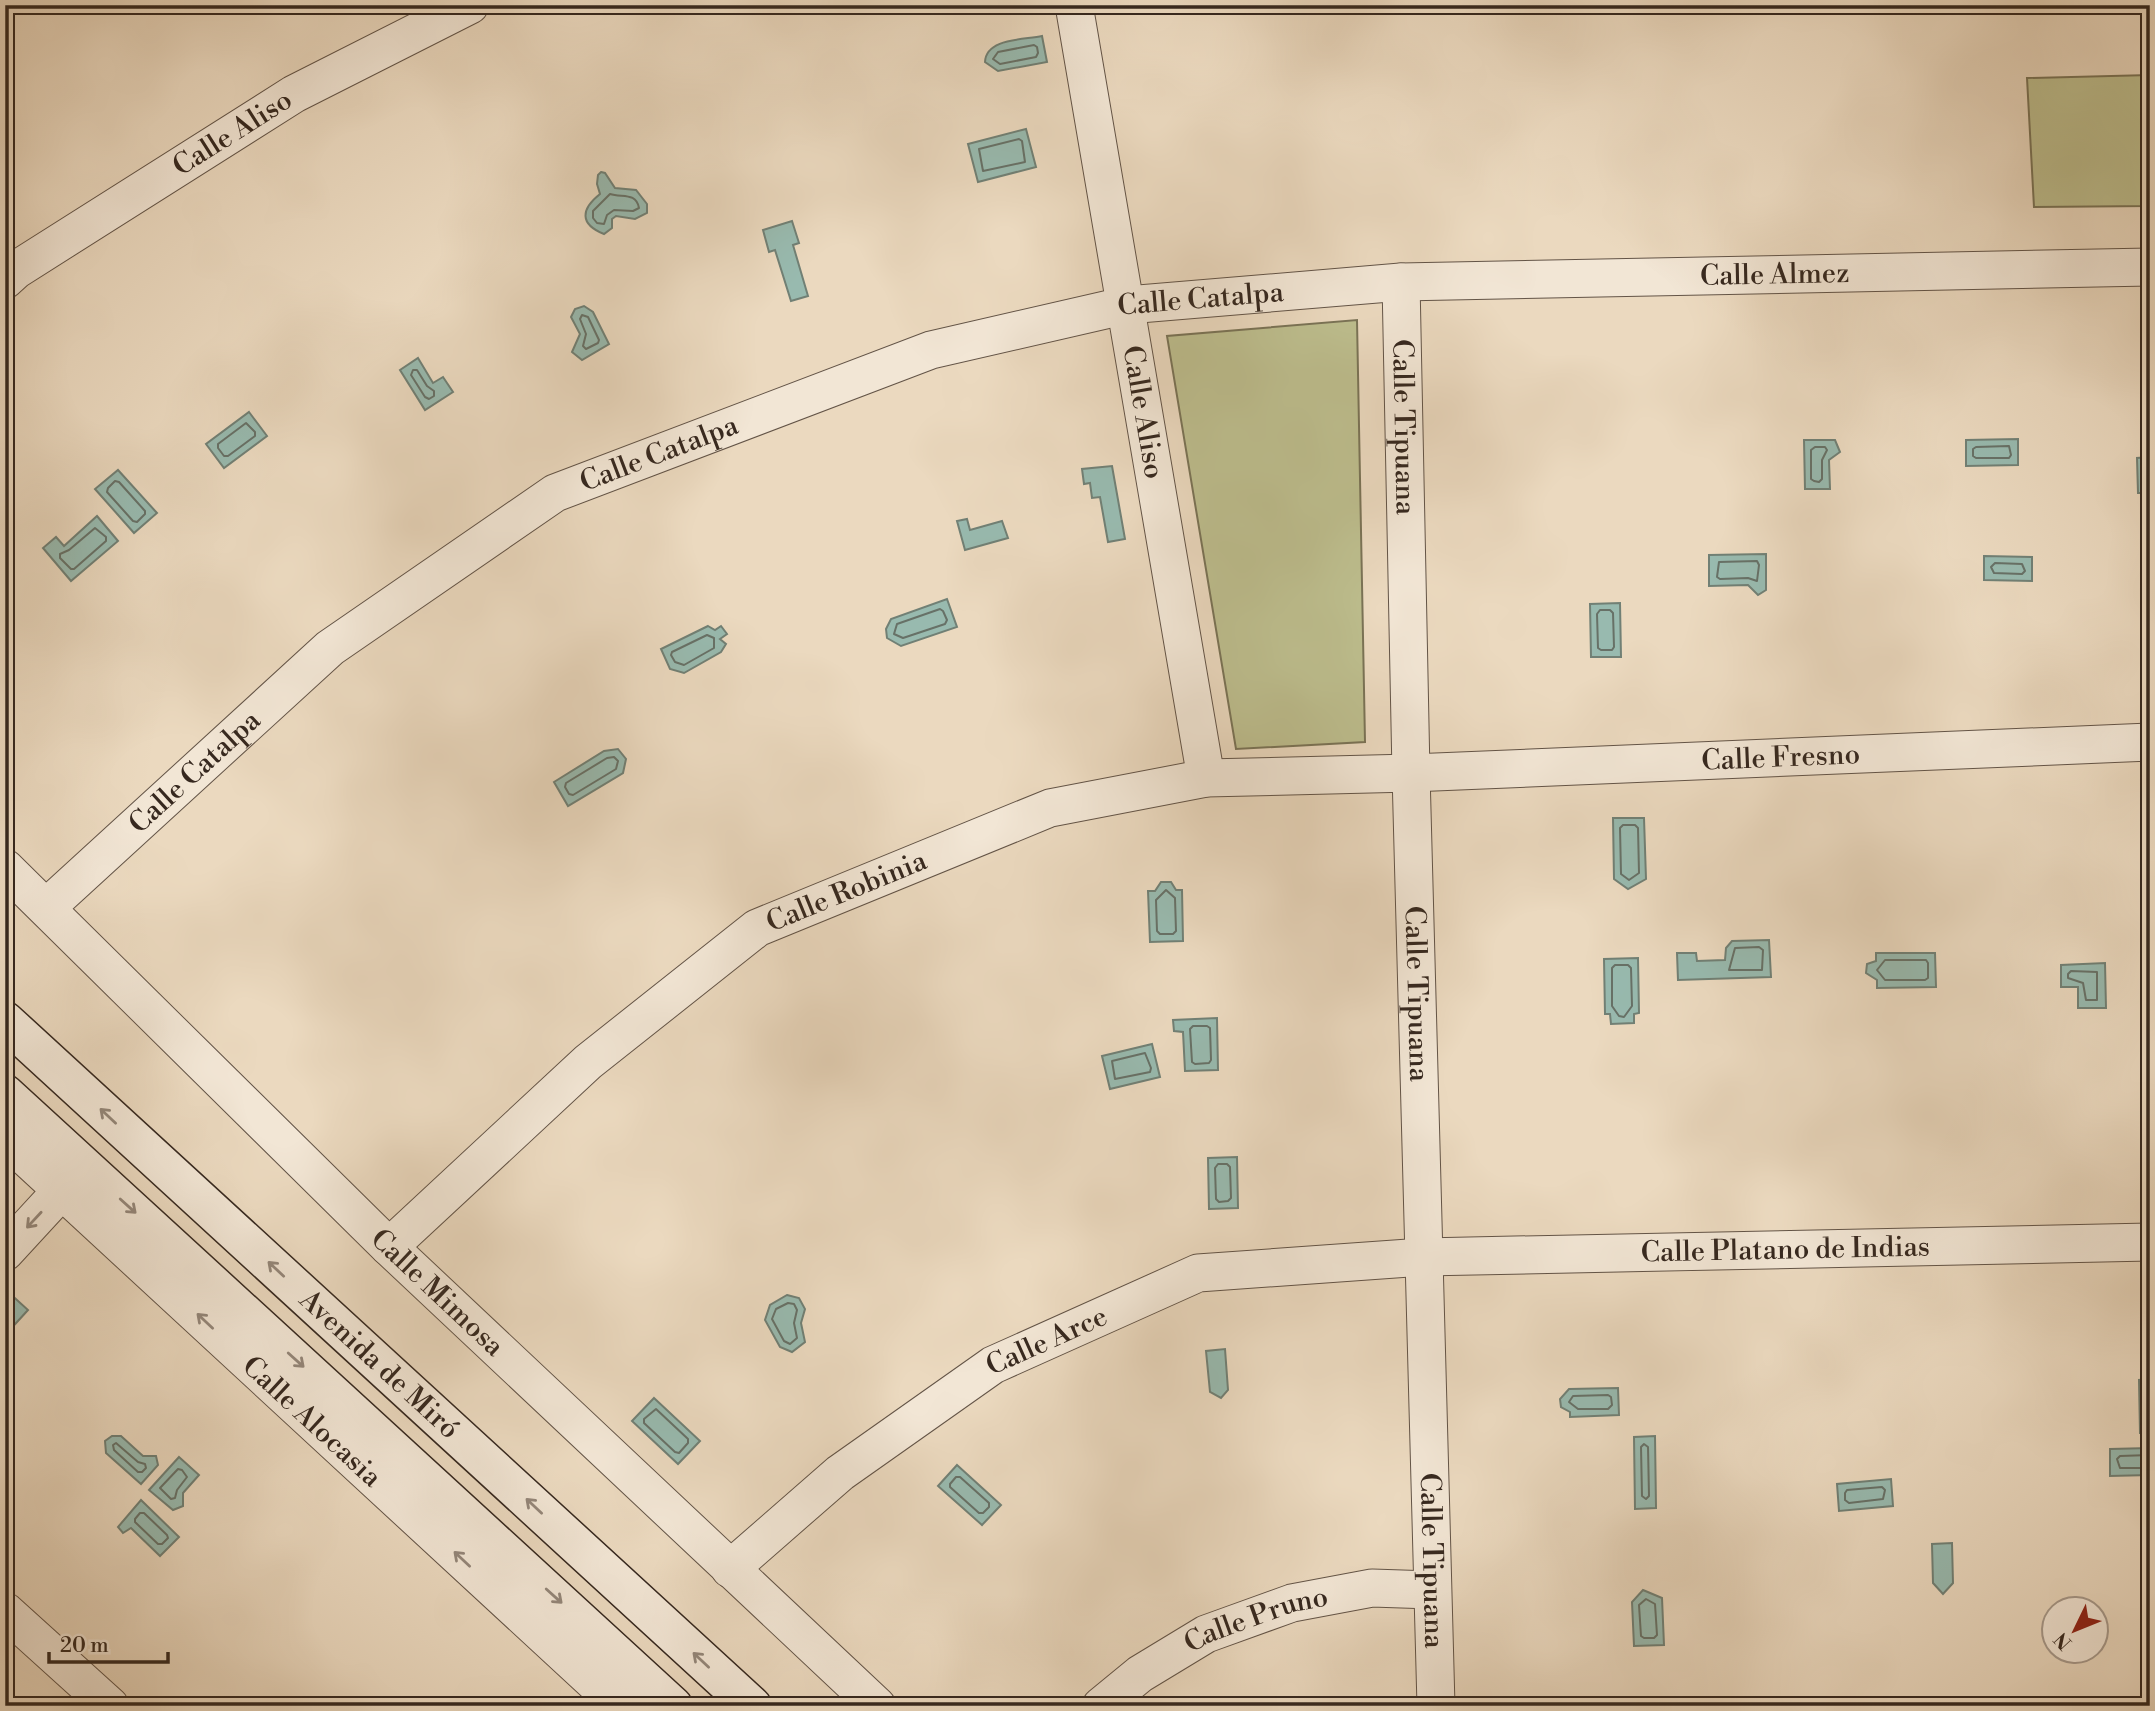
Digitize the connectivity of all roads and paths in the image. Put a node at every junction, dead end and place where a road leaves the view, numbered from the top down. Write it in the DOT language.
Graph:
graph roads {
  1 [pos="470,5"];
  2 [pos="1074,5"];
  3 [pos="2150,267"];
  4 [pos="5,280"];
  5 [pos="1401,282"];
  6 [pos="1127,305"];
  7 [pos="2150,743"];
  8 [pos="1410,773"];
  9 [pos="1206,778"];
  10 [pos="5,868"];
  11 [pos="47,907"];
  12 [pos="5,1021"];
  13 [pos="5,1094"];
  14 [pos="5,1138"];
  15 [pos="63,1189"];
  16 [pos="2150,1242"];
  17 [pos="389,1247"];
  18 [pos="5,1252"];
  19 [pos="1423,1257"];
  20 [pos="730,1569"];
  21 [pos="1432,1590"];
  22 [pos="5,1611"];
  23 [pos="110,1706"];
  24 [pos="620,1706"];
  25 [pos="673,1706"];
  26 [pos="752,1706"];
  27 [pos="877,1706"];
  28 [pos="1101,1706"];
  29 [pos="1436,1706"];
  1 -- 4 [label="street, Calle Aliso"];
  2 -- 6 [label="street, Calle Aliso"];
  3 -- 5 [label="street, Calle Almez"];
  5 -- 6 [label="street, Calle Catalpa"];
  5 -- 8 [label="street, Calle Tipuana"];
  6 -- 9 [label="street, Calle Aliso"];
  6 -- 11 [label="street, Calle Catalpa"];
  7 -- 8 [label="street, Calle Fresno"];
  8 -- 9 [label="street, Calle Robinia"];
  8 -- 19 [label="street, Calle Tipuana"];
  9 -- 17 [label="street, Calle Robinia"];
  10 -- 11 [label="street, Calle Mimosa"];
  11 -- 17 [label="street, Calle Mimosa"];
  26 -- 12 [label="main road, Avenida de Miró, one-way"];
  13 -- 25 [label="main road, Avenida de Miró, one-way"];
  14 -- 15 [label="street, Calle Alocasia"];
  15 -- 18 [label="street, one-way"];
  24 -- 15 [label="street, Calle Alocasia, one-way"];
  16 -- 19 [label="street, Calle Platano de Indias"];
  17 -- 20 [label="street, Calle Mimosa"];
  19 -- 20 [label="street, Calle Arce"];
  19 -- 21 [label="street, Calle Tipuana"];
  20 -- 27 [label="street, Calle Mimosa"];
  21 -- 28 [label="street, Calle Pruno"];
  21 -- 29 [label="street, Calle Tipuana"];
  22 -- 23 [label="street"];
}
